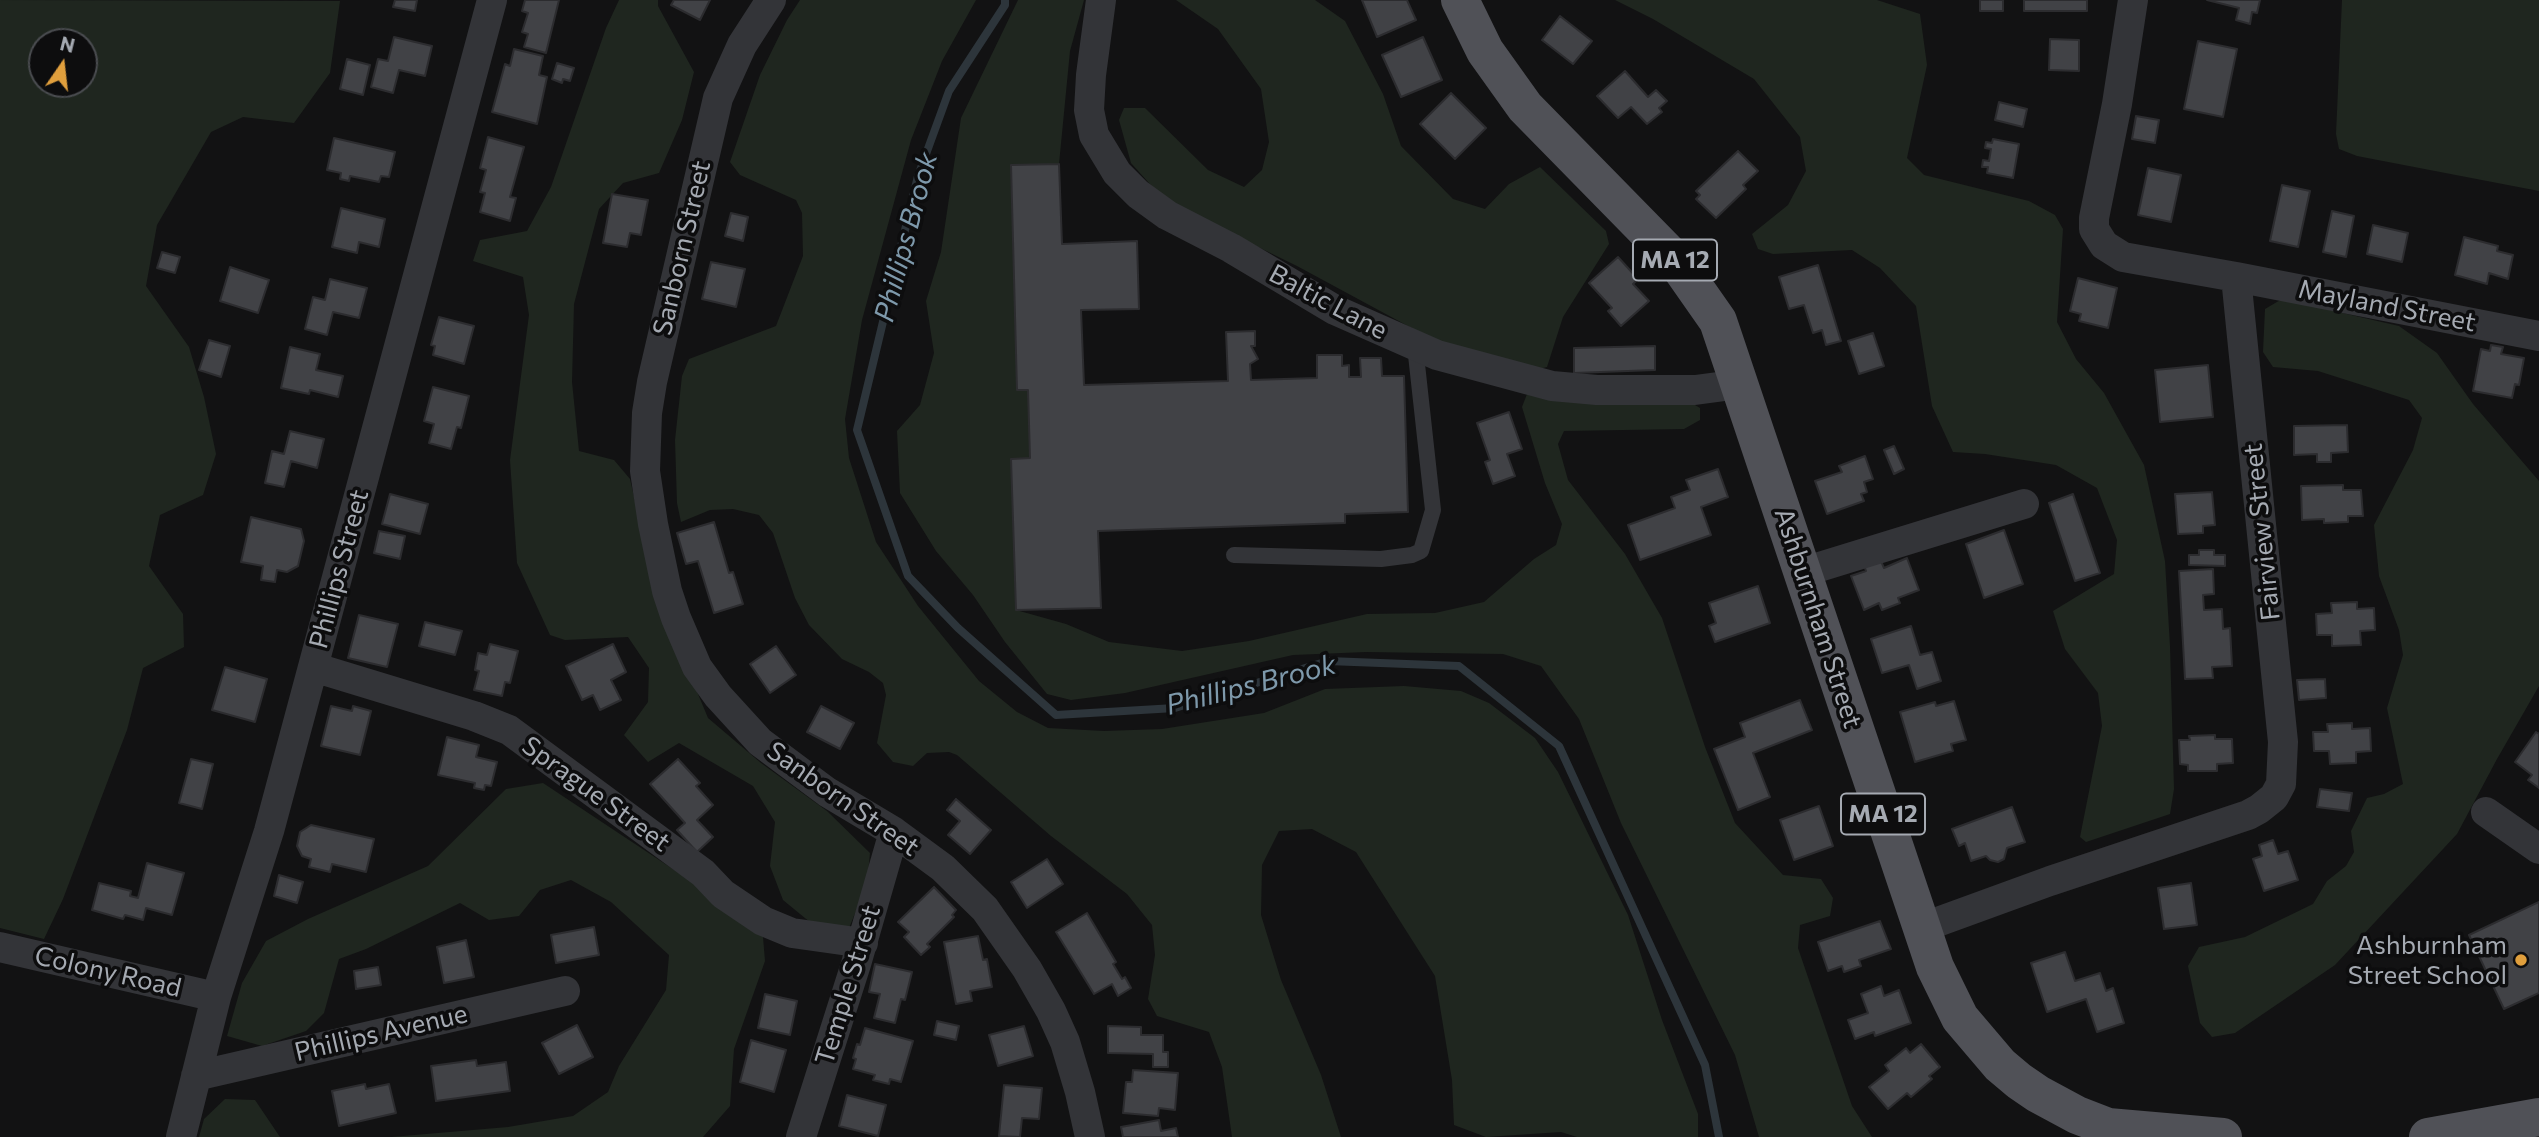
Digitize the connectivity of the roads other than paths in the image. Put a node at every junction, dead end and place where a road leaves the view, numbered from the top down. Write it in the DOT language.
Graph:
graph roads {
  1 [pos="492,0"];
  2 [pos="771,0"];
  3 [pos="1101,0"];
  4 [pos="1460,0"];
  5 [pos="2133,0"];
  6 [pos="2236,277"];
  7 [pos="2539,336"];
  8 [pos="1415,346"];
  9 [pos="1740,384"];
  10 [pos="2024,504"];
  11 [pos="1234,555"];
  12 [pos="1802,572"];
  13 [pos="313,667"];
  14 [pos="2486,812"];
  15 [pos="894,832"];
  16 [pos="2539,849"];
  17 [pos="1921,928"];
  18 [pos="863,943"];
  19 [pos="0,947"];
  20 [pos="565,991"];
  21 [pos="216,997"];
  22 [pos="196,1076"];
  23 [pos="2539,1117"];
  24 [pos="181,1137"];
  25 [pos="801,1137"];
  26 [pos="1090,1137"];
  27 [pos="2223,1137"];
  28 [pos="2428,1137"];
  1 -- 13 [label="street, Phillips Street"];
  2 -- 15 [label="street, Sanborn Street"];
  3 -- 8 [label="street, Baltic Lane"];
  4 -- 9 [label="main road, Ashburnham Street / MA 12"];
  5 -- 6 [label="street"];
  6 -- 7 [label="street, Mayland Street"];
  6 -- 17 [label="street, Fairview Street"];
  8 -- 9 [label="street, Baltic Lane"];
  8 -- 11 [label="lane"];
  9 -- 12 [label="main road, Ashburnham Street / MA 12"];
  10 -- 12 [label="street"];
  12 -- 17 [label="main road, Ashburnham Street / MA 12"];
  13 -- 18 [label="street, Sprague Street"];
  13 -- 21 [label="street, Phillips Street"];
  14 -- 16 [label="street"];
  15 -- 18 [label="street, Temple Street"];
  15 -- 26 [label="street, Sanborn Street"];
  17 -- 27 [label="main road, Ashburnham Street / MA 12"];
  18 -- 25 [label="street, Temple Street"];
  19 -- 21 [label="street, Colony Road"];
  20 -- 22 [label="street, Phillips Avenue"];
  21 -- 22 [label="street, Phillips Street"];
  22 -- 24 [label="street, Phillips Street"];
  23 -- 28 [label="main road"];
}
